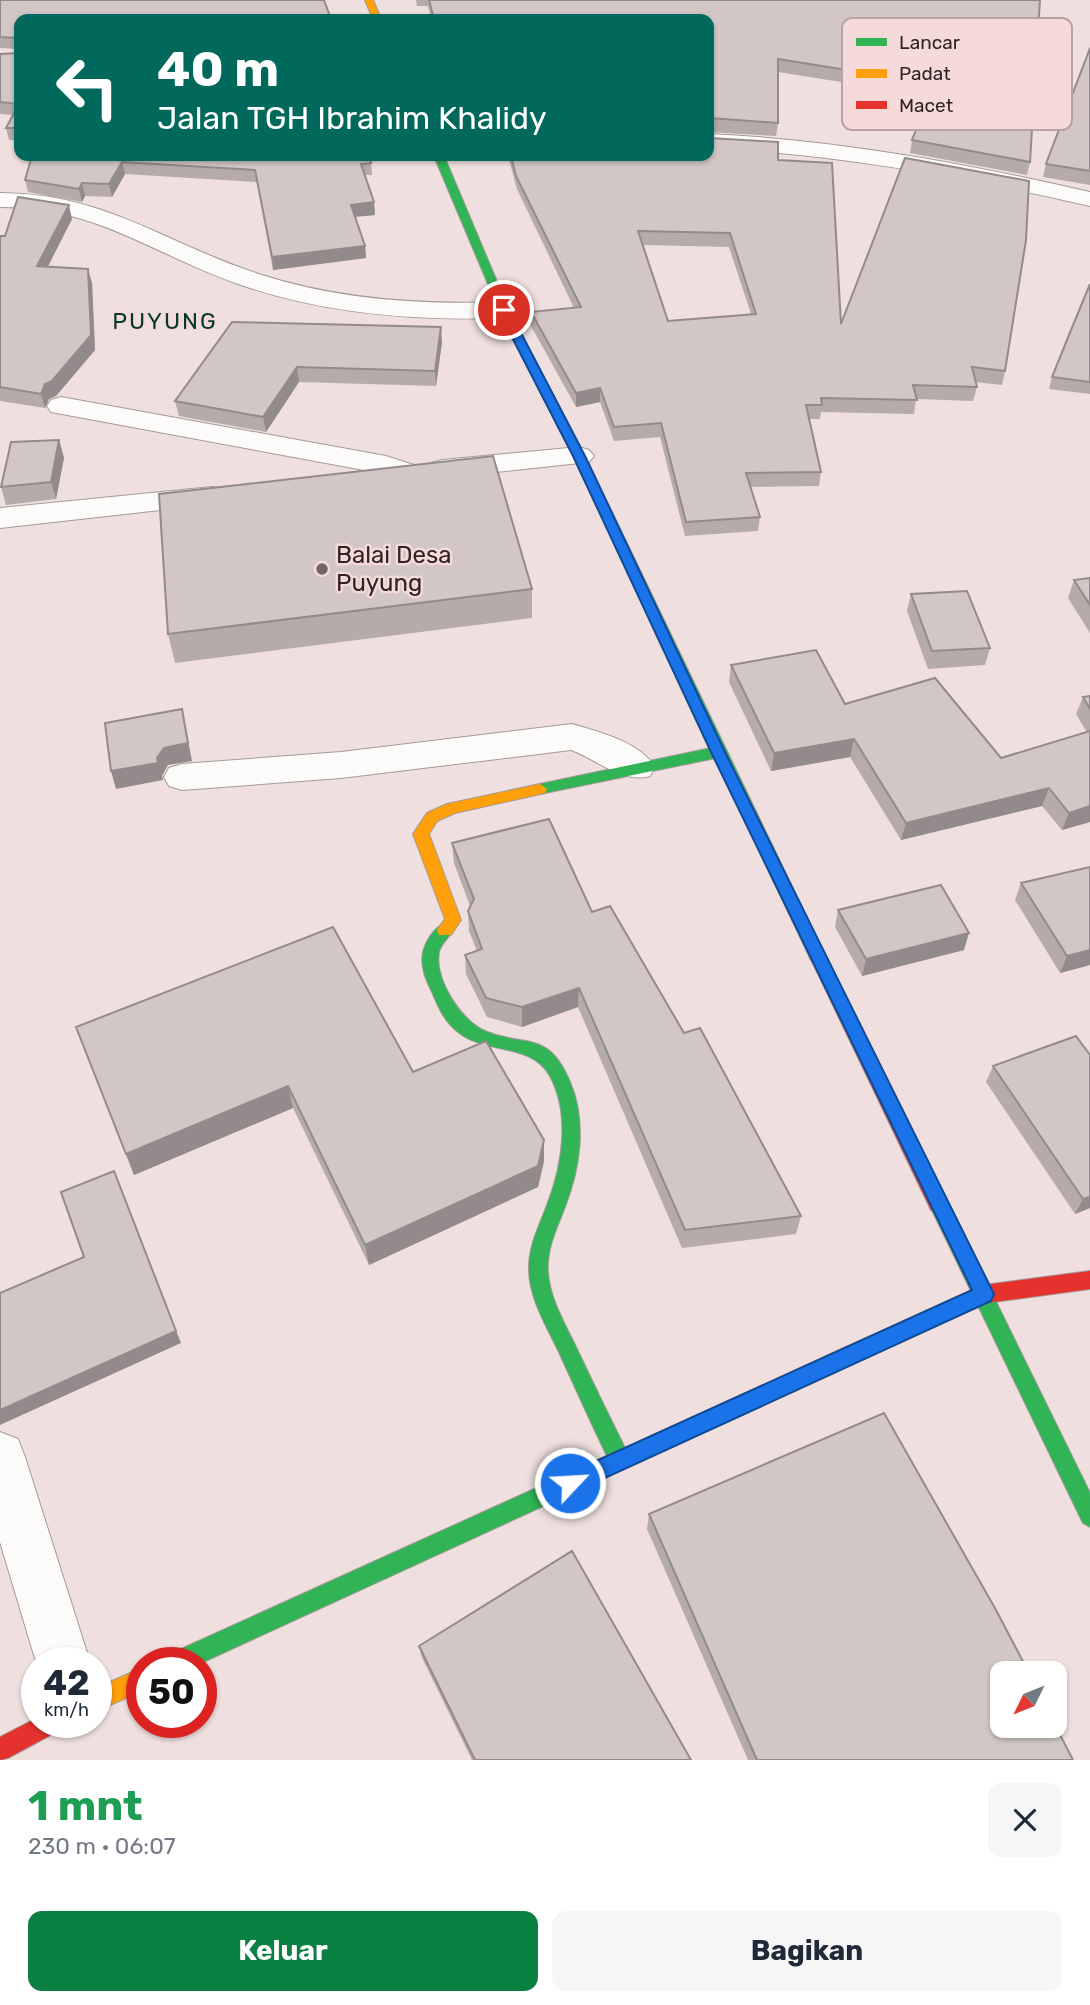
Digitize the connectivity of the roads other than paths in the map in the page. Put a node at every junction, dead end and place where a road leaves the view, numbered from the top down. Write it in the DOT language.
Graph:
graph roads {
  1 [pos="714,141"];
  2 [pos="441,161"];
  3 [pos="1090,199"];
  4 [pos="0,200"];
  5 [pos="504,310"];
  6 [pos="61,406"];
  7 [pos="579,456"];
  8 [pos="409,473"];
  9 [pos="330,482"];
  10 [pos="237,493"];
  11 [pos="0,517"];
  12 [pos="718,752"];
  13 [pos="637,767"];
  14 [pos="182,777"];
  15 [pos="1090,1280"];
  16 [pos="984,1294"];
  17 [pos="0,1457"];
  18 [pos="620,1461"];
  19 [pos="1090,1516"];
  20 [pos="58,1647"];
  21 [pos="211,1647"];
  22 [pos="22,1738"];
  23 [pos="0,1750"];
  1 -- 3 [label="street"];
  2 -- 5 [label="main road"];
  4 -- 5 [label="street"];
  5 -- 7 [label="main road"];
  6 -- 8 [label="street"];
  7 -- 8 [label="street"];
  7 -- 12 [label="main road"];
  8 -- 9 [label="street"];
  10 -- 11 [label="street"];
  12 -- 13 [label="main road"];
  12 -- 16 [label="main road"];
  13 -- 14 [label="street"];
  13 -- 18 [label="main road"];
  15 -- 16 [label="main road"];
  16 -- 18 [label="main road"];
  16 -- 19 [label="main road"];
  17 -- 20 [label="street"];
  18 -- 21 [label="main road"];
  22 -- 23 [label="main road"];
}
